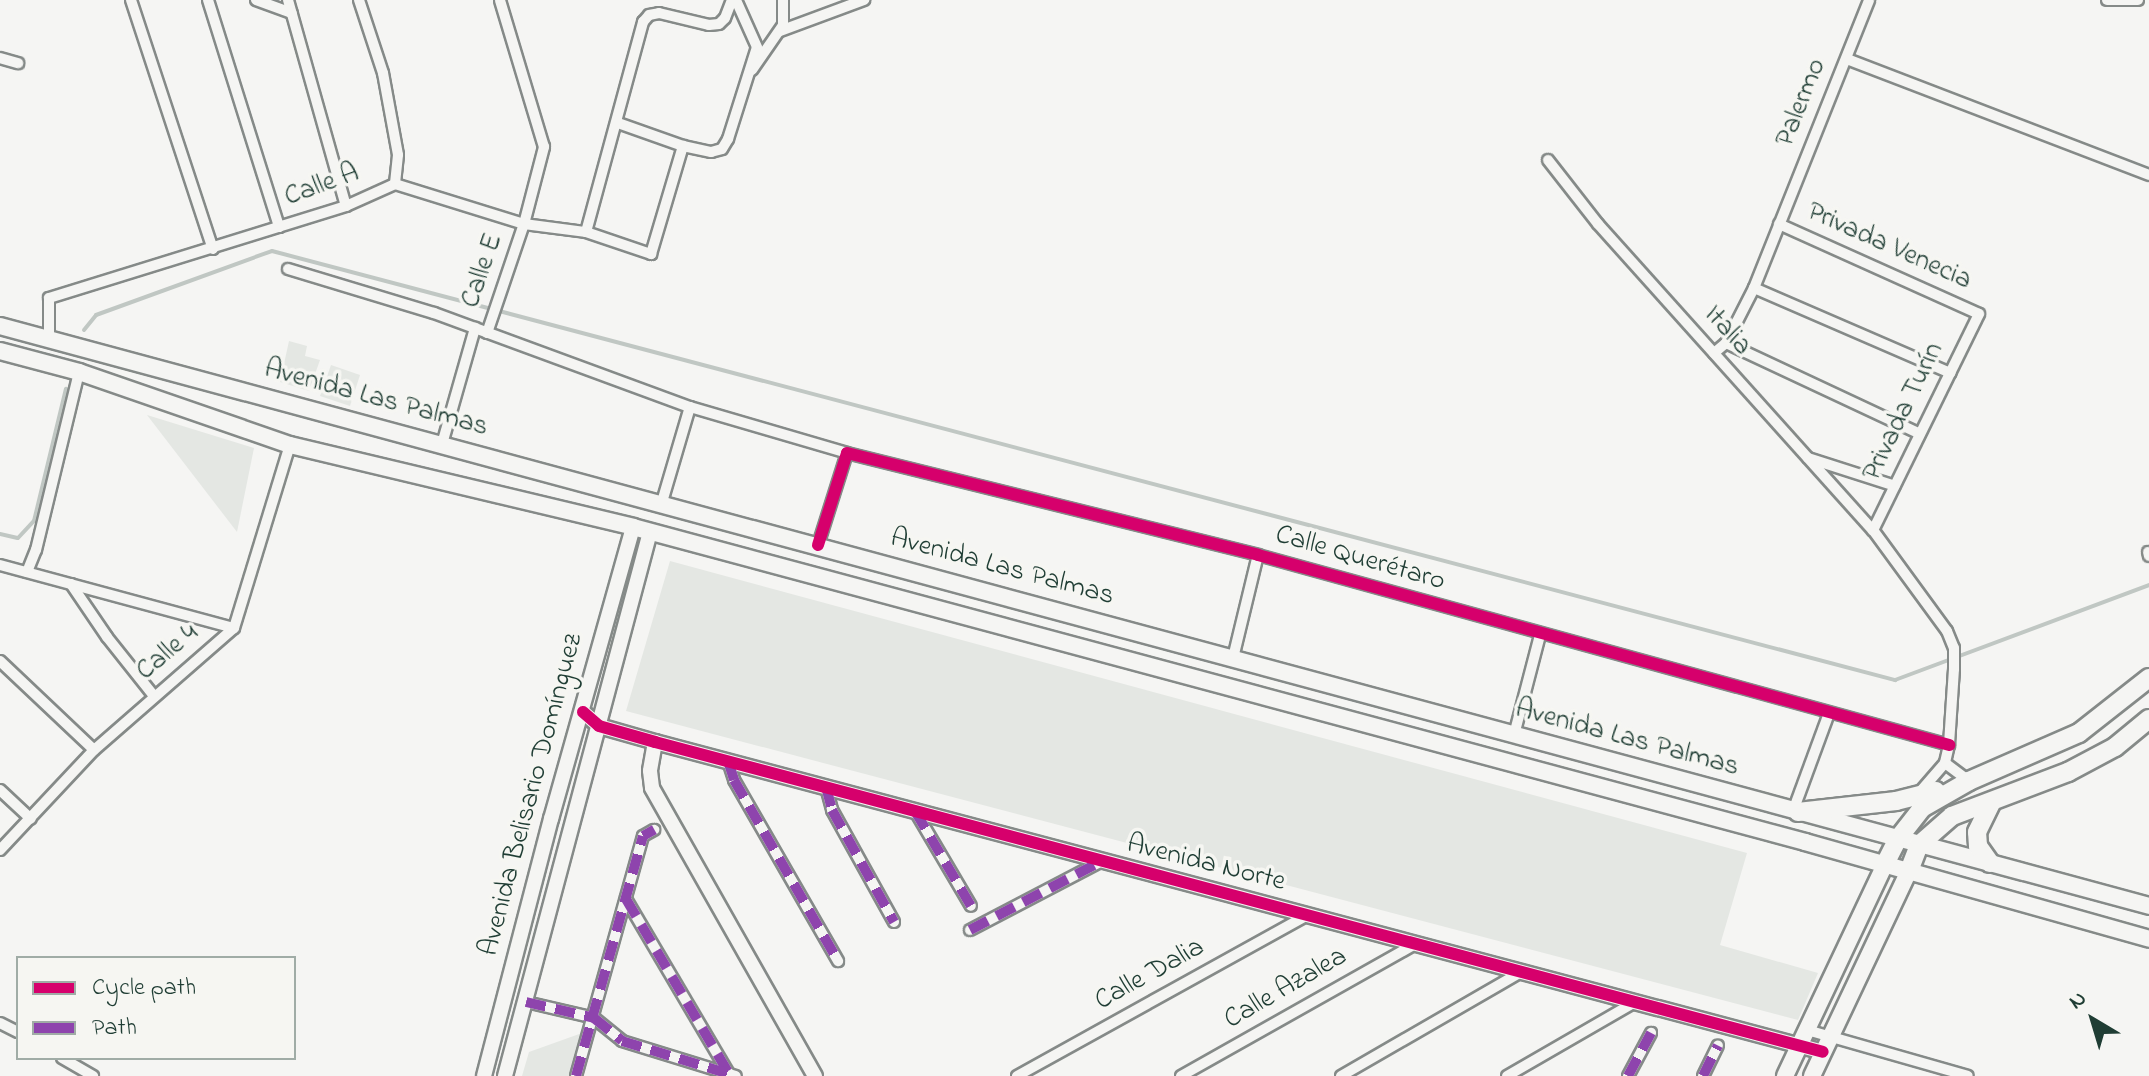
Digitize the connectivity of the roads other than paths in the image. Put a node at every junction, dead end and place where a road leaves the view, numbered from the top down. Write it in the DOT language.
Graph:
graph roads {
  1 [pos="131,0"];
  2 [pos="208,0"];
  3 [pos="256,0"];
  4 [pos="288,0"];
  5 [pos="359,0"];
  6 [pos="500,0"];
  7 [pos="734,0"];
  8 [pos="783,0"];
  9 [pos="864,0"];
  10 [pos="1869,0"];
  11 [pos="2107,0"];
  12 [pos="2138,0"];
  13 [pos="292,13"];
  14 [pos="780,31"];
  15 [pos="0,58"];
  16 [pos="1847,59"];
  17 [pos="18,63"];
  18 [pos="746,78"];
  19 [pos="618,123"];
  20 [pos="683,146"];
  21 [pos="1548,160"];
  22 [pos="2149,175"];
  23 [pos="395,184"];
  24 [pos="346,206"];
  25 [pos="524,224"];
  26 [pos="1779,224"];
  27 [pos="279,227"];
  28 [pos="586,232"];
  29 [pos="213,249"];
  30 [pos="288,269"];
  31 [pos="1754,288"];
  32 [pos="1979,314"];
  33 [pos="0,326"];
  34 [pos="475,328"];
  35 [pos="487,333"];
  36 [pos="49,339"];
  37 [pos="1726,343"];
  38 [pos="0,351"];
  39 [pos="1714,353"];
  40 [pos="79,372"];
  41 [pos="1950,373"];
  42 [pos="690,407"];
  43 [pos="1920,434"];
  44 [pos="442,444"];
  45 [pos="290,445"];
  46 [pos="847,453"];
  47 [pos="1806,458"];
  48 [pos="1895,486"];
  49 [pos="662,502"];
  50 [pos="633,527"];
  51 [pos="1873,530"];
  52 [pos="650,532"];
  53 [pos="818,545"];
  54 [pos="1258,555"];
  55 [pos="0,565"];
  56 [pos="27,572"];
  57 [pos="71,584"];
  58 [pos="614,591"];
  59 [pos="633,595"];
  60 [pos="234,628"];
  61 [pos="1540,635"];
  62 [pos="1233,658"];
  63 [pos="0,661"];
  64 [pos="2149,678"];
  65 [pos="154,696"];
  66 [pos="583,712"];
  67 [pos="1829,713"];
  68 [pos="2149,719"];
  69 [pos="599,726"];
  70 [pos="1514,735"];
  71 [pos="655,742"];
  72 [pos="1949,745"];
  73 [pos="94,750"];
  74 [pos="728,761"];
  75 [pos="1945,763"];
  76 [pos="2016,763"];
  77 [pos="1969,781"];
  78 [pos="826,787"];
  79 [pos="0,790"];
  80 [pos="2027,790"];
  81 [pos="1916,798"];
  82 [pos="1991,803"];
  83 [pos="915,811"];
  84 [pos="1796,811"];
  85 [pos="31,819"];
  86 [pos="654,830"];
  87 [pos="1897,840"];
  88 [pos="1919,845"];
  89 [pos="0,850"];
  90 [pos="1100,862"];
  91 [pos="1990,863"];
  92 [pos="1885,864"];
  93 [pos="1909,871"];
  94 [pos="626,899"];
  95 [pos="971,906"];
  96 [pos="2149,906"];
  97 [pos="1307,915"];
  98 [pos="894,922"];
  99 [pos="970,930"];
  100 [pos="2149,939"];
  101 [pos="1415,944"];
  102 [pos="838,961"];
  103 [pos="1521,972"];
  104 [pos="526,1002"];
  105 [pos="1635,1002"];
  106 [pos="594,1018"];
  107 [pos="1651,1033"];
  108 [pos="1803,1038"];
  109 [pos="1826,1044"];
  110 [pos="1718,1045"];
  111 [pos="65,1060"];
  112 [pos="1936,1072"];
  113 [pos="733,1075"];
  114 [pos="93,1076"];
  115 [pos="484,1076"];
  116 [pos="505,1076"];
  117 [pos="576,1076"];
  118 [pos="815,1076"];
  119 [pos="1017,1076"];
  120 [pos="1181,1076"];
  121 [pos="1341,1076"];
  122 [pos="1507,1076"];
  123 [pos="1628,1076"];
  124 [pos="1703,1076"];
  125 [pos="1785,1076"];
  126 [pos="1812,1076"];
  127 [pos="1968,1076"];
  1 -- 29 [label="street"];
  2 -- 27 [label="street"];
  3 -- 13 [label="street"];
  4 -- 13 [label="street"];
  5 -- 23 [label="street"];
  6 -- 25 [label="street, Calle E"];
  7 -- 18 [label="street"];
  7 -- 19 [label="street"];
  8 -- 14 [label="street"];
  9 -- 14 [label="street"];
  10 -- 16 [label="street, Palermo"];
  11 -- 12 [label="street"];
  13 -- 24 [label="street"];
  14 -- 18 [label="street"];
  15 -- 17 [label="street"];
  16 -- 22 [label="street"];
  16 -- 26 [label="street, Palermo"];
  18 -- 20 [label="street"];
  19 -- 20 [label="street"];
  19 -- 28 [label="street"];
  20 -- 28 [label="street, Calle A"];
  21 -- 39 [label="street, Italia"];
  23 -- 24 [label="street, Calle A"];
  23 -- 25 [label="street, Calle A"];
  24 -- 27 [label="street, Calle A"];
  25 -- 28 [label="street, Calle A"];
  25 -- 35 [label="street, Calle E"];
  26 -- 31 [label="street, Palermo"];
  26 -- 32 [label="street, Privada Venecia"];
  27 -- 29 [label="street, Calle A"];
  29 -- 36 [label="street, Calle A"];
  30 -- 34 [label="street, Calle Querétaro"];
  31 -- 37 [label="street, Palermo"];
  31 -- 41 [label="street"];
  32 -- 41 [label="street, Privada Turín"];
  33 -- 36 [label="main road, Avenida Las Palmas"];
  34 -- 35 [label="street, Calle Querétaro"];
  34 -- 44 [label="street"];
  35 -- 42 [label="street, Calle Querétaro"];
  36 -- 44 [label="main road, Avenida Las Palmas"];
  37 -- 39 [label="street"];
  37 -- 43 [label="street"];
  38 -- 40 [label="main road, Avenida Las Palmas"];
  39 -- 47 [label="street, Italia"];
  40 -- 45 [label="main road, Avenida Las Palmas"];
  40 -- 56 [label="street"];
  41 -- 43 [label="street, Privada Turín"];
  42 -- 46 [label="street, Calle Querétaro"];
  42 -- 49 [label="street"];
  43 -- 48 [label="street, Privada Turín"];
  44 -- 49 [label="main road, Avenida Las Palmas"];
  45 -- 50 [label="main road, Avenida Las Palmas"];
  45 -- 60 [label="street, Calle 4"];
  46 -- 53 [label="street"];
  46 -- 54 [label="street, Calle Querétaro"];
  47 -- 48 [label="street"];
  47 -- 51 [label="street, Italia"];
  48 -- 51 [label="street, Privada Turín"];
  49 -- 53 [label="main road, Avenida Las Palmas"];
  50 -- 52 [label="main road, Avenida Las Palmas"];
  50 -- 58 [label="street, Avenida Belisario Domínguez"];
  51 -- 72 [label="street, Italia"];
  52 -- 59 [label="street, Avenida Belisario Domínguez"];
  52 -- 92 [label="main road, Avenida Las Palmas"];
  53 -- 62 [label="main road, Avenida Las Palmas"];
  54 -- 61 [label="street, Calle Querétaro"];
  54 -- 62 [label="street"];
  55 -- 56 [label="street"];
  56 -- 57 [label="street"];
  57 -- 60 [label="street"];
  57 -- 65 [label="street"];
  58 -- 59 [label="street"];
  58 -- 66 [label="street, Avenida Belisario Domínguez"];
  59 -- 69 [label="street, Avenida Belisario Domínguez"];
  60 -- 65 [label="street, Calle 4"];
  61 -- 67 [label="street, Calle Querétaro"];
  61 -- 70 [label="street"];
  62 -- 70 [label="main road, Avenida Las Palmas"];
  63 -- 73 [label="street"];
  64 -- 76 [label="highway"];
  65 -- 73 [label="street, Calle 4"];
  66 -- 69 [label="street, Avenida Norte"];
  66 -- 115 [label="street, Avenida Belisario Domínguez"];
  67 -- 72 [label="street, Calle Querétaro"];
  67 -- 84 [label="street"];
  68 -- 80 [label="highway"];
  69 -- 71 [label="street, Avenida Norte"];
  69 -- 104 [label="street, Avenida Belisario Domínguez"];
  70 -- 84 [label="main road, Avenida Las Palmas"];
  71 -- 74 [label="street, Avenida Norte"];
  71 -- 118 [label="street"];
  72 -- 75 [label="street"];
  73 -- 85 [label="street, Calle 4"];
  74 -- 78 [label="street, Avenida Norte"];
  74 -- 102 [label="street"];
  75 -- 77 [label="street"];
  75 -- 81 [label="street"];
  76 -- 77 [label="highway"];
  76 -- 80 [label="highway"];
  77 -- 81 [label="highway"];
  77 -- 87 [label="highway"];
  78 -- 83 [label="street, Avenida Norte"];
  78 -- 98 [label="street"];
  79 -- 85 [label="street"];
  80 -- 82 [label="highway"];
  81 -- 84 [label="highway"];
  82 -- 88 [label="highway"];
  82 -- 91 [label="highway"];
  83 -- 90 [label="street, Avenida Norte"];
  83 -- 95 [label="street"];
  84 -- 87 [label="main road, Avenida Las Palmas"];
  85 -- 89 [label="street, Calle 4"];
  86 -- 94 [label="street"];
  87 -- 88 [label="main road, Avenida Las Palmas"];
  87 -- 92 [label="highway"];
  88 -- 91 [label="main road, Avenida Las Palmas"];
  88 -- 93 [label="highway"];
  90 -- 97 [label="street, Avenida Norte"];
  90 -- 99 [label="street"];
  91 -- 96 [label="main road, Avenida Las Palmas"];
  92 -- 93 [label="main road, Avenida Las Palmas"];
  92 -- 108 [label="main road"];
  93 -- 100 [label="main road, Avenida Las Palmas"];
  93 -- 109 [label="main road"];
  94 -- 106 [label="street"];
  94 -- 113 [label="street"];
  97 -- 101 [label="street, Avenida Norte"];
  97 -- 119 [label="street, Calle Dalia"];
  101 -- 103 [label="street, Avenida Norte"];
  101 -- 120 [label="street, Calle Azalea"];
  103 -- 105 [label="street, Avenida Norte"];
  103 -- 121 [label="street"];
  104 -- 106 [label="street"];
  104 -- 116 [label="street, Avenida Belisario Domínguez"];
  105 -- 108 [label="street, Avenida Norte"];
  105 -- 122 [label="street"];
  106 -- 113 [label="street"];
  106 -- 117 [label="street"];
  107 -- 123 [label="street"];
  108 -- 109 [label="street, Avenida Norte"];
  108 -- 125 [label="main road"];
  109 -- 112 [label="street"];
  109 -- 126 [label="main road"];
  110 -- 124 [label="street"];
  111 -- 114 [label="street"];
  112 -- 127 [label="street"];
}
